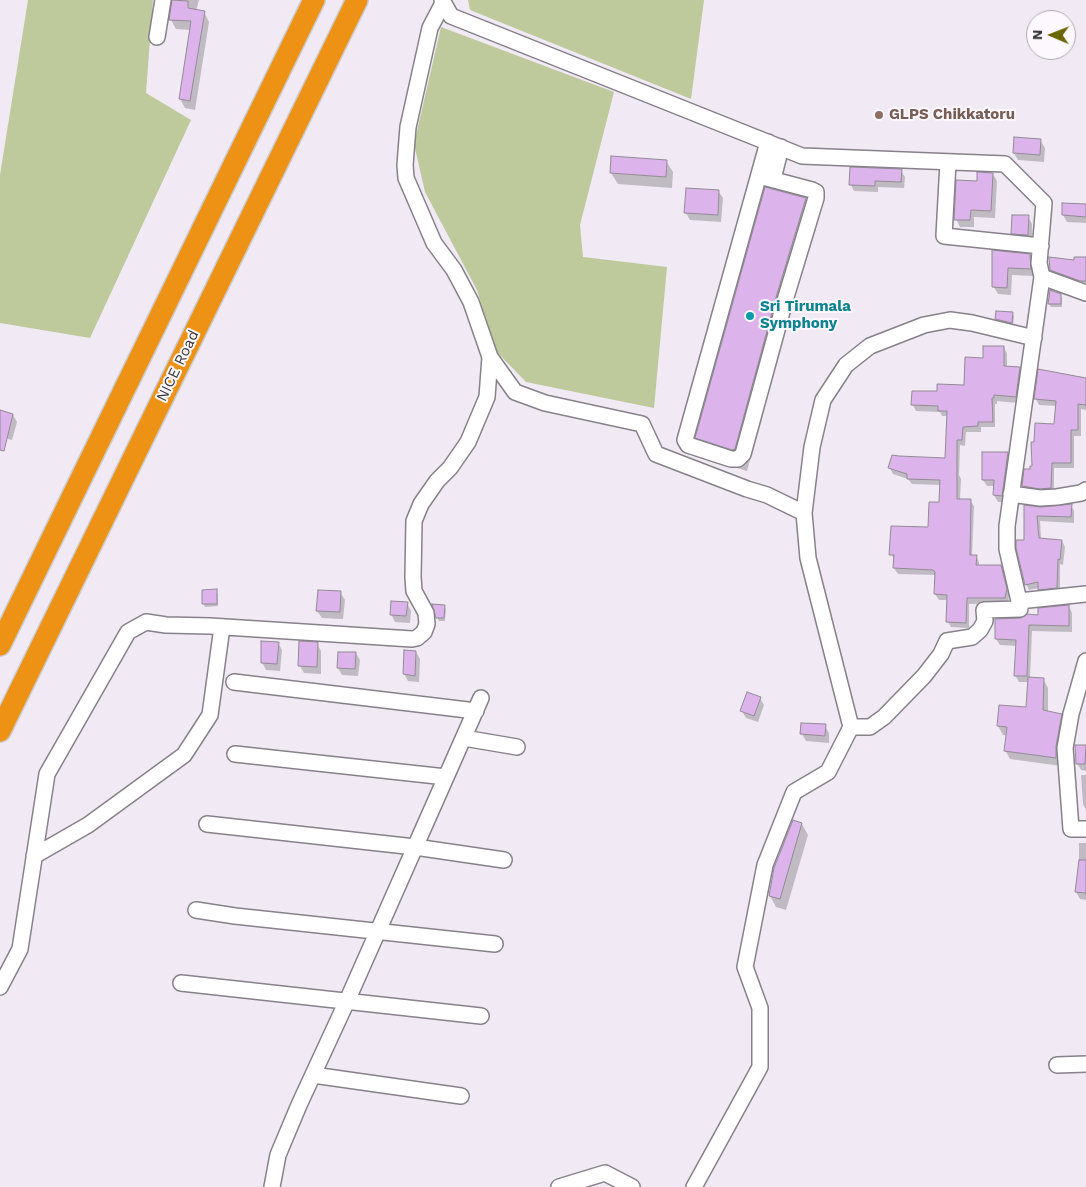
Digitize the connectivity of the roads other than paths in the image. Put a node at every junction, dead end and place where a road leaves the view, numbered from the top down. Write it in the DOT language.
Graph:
graph roads {
  1 [pos="163,0"];
  2 [pos="314,0"];
  3 [pos="357,0"];
  4 [pos="442,2"];
  5 [pos="157,38"];
  6 [pos="774,145"];
  7 [pos="948,162"];
  8 [pos="766,177"];
  9 [pos="1041,246"];
  10 [pos="1042,277"];
  11 [pos="1086,293"];
  12 [pos="1034,338"];
  13 [pos="490,357"];
  14 [pos="1086,490"];
  15 [pos="1011,494"];
  16 [pos="804,512"];
  17 [pos="1086,595"];
  18 [pos="1020,601"];
  19 [pos="222,627"];
  20 [pos="0,645"];
  21 [pos="1086,661"];
  22 [pos="234,682"];
  23 [pos="850,727"];
  24 [pos="0,732"];
  25 [pos="464,738"];
  26 [pos="517,747"];
  27 [pos="235,754"];
  28 [pos="446,778"];
  29 [pos="207,824"];
  30 [pos="1086,829"];
  31 [pos="415,847"];
  32 [pos="34,856"];
  33 [pos="504,860"];
  34 [pos="196,910"];
  35 [pos="378,932"];
  36 [pos="495,944"];
  37 [pos="181,983"];
  38 [pos="0,987"];
  39 [pos="347,1001"];
  40 [pos="481,1016"];
  41 [pos="1086,1064"];
  42 [pos="1057,1065"];
  43 [pos="313,1075"];
  44 [pos="461,1096"];
  45 [pos="272,1187"];
  46 [pos="559,1187"];
  47 [pos="632,1187"];
  48 [pos="694,1187"];
  1 -- 5 [label="street"];
  2 -- 20 [label="highway"];
  3 -- 24 [label="highway, NICE Road"];
  4 -- 6 [label="street"];
  4 -- 13 [label="street"];
  6 -- 7 [label="street"];
  6 -- 8 [label="street"];
  7 -- 9 [label="street"];
  7 -- 9 [label="street"];
  8 -- 8 [label="street"];
  9 -- 10 [label="street"];
  10 -- 11 [label="street"];
  10 -- 12 [label="street"];
  12 -- 15 [label="street"];
  12 -- 16 [label="street"];
  13 -- 16 [label="street"];
  13 -- 19 [label="street"];
  14 -- 15 [label="street"];
  15 -- 18 [label="street"];
  16 -- 23 [label="street"];
  17 -- 18 [label="street"];
  18 -- 23 [label="street"];
  19 -- 32 [label="street"];
  19 -- 32 [label="street"];
  21 -- 30 [label="street"];
  22 -- 25 [label="street"];
  23 -- 48 [label="street"];
  25 -- 26 [label="street"];
  25 -- 28 [label="street"];
  27 -- 28 [label="street"];
  28 -- 31 [label="street"];
  29 -- 31 [label="street"];
  31 -- 33 [label="street"];
  31 -- 35 [label="street"];
  32 -- 38 [label="street"];
  34 -- 35 [label="street"];
  35 -- 36 [label="street"];
  35 -- 39 [label="street"];
  37 -- 39 [label="street"];
  39 -- 40 [label="street"];
  39 -- 43 [label="street"];
  41 -- 42 [label="street"];
  43 -- 44 [label="street"];
  43 -- 45 [label="street"];
  46 -- 47 [label="street"];
}
